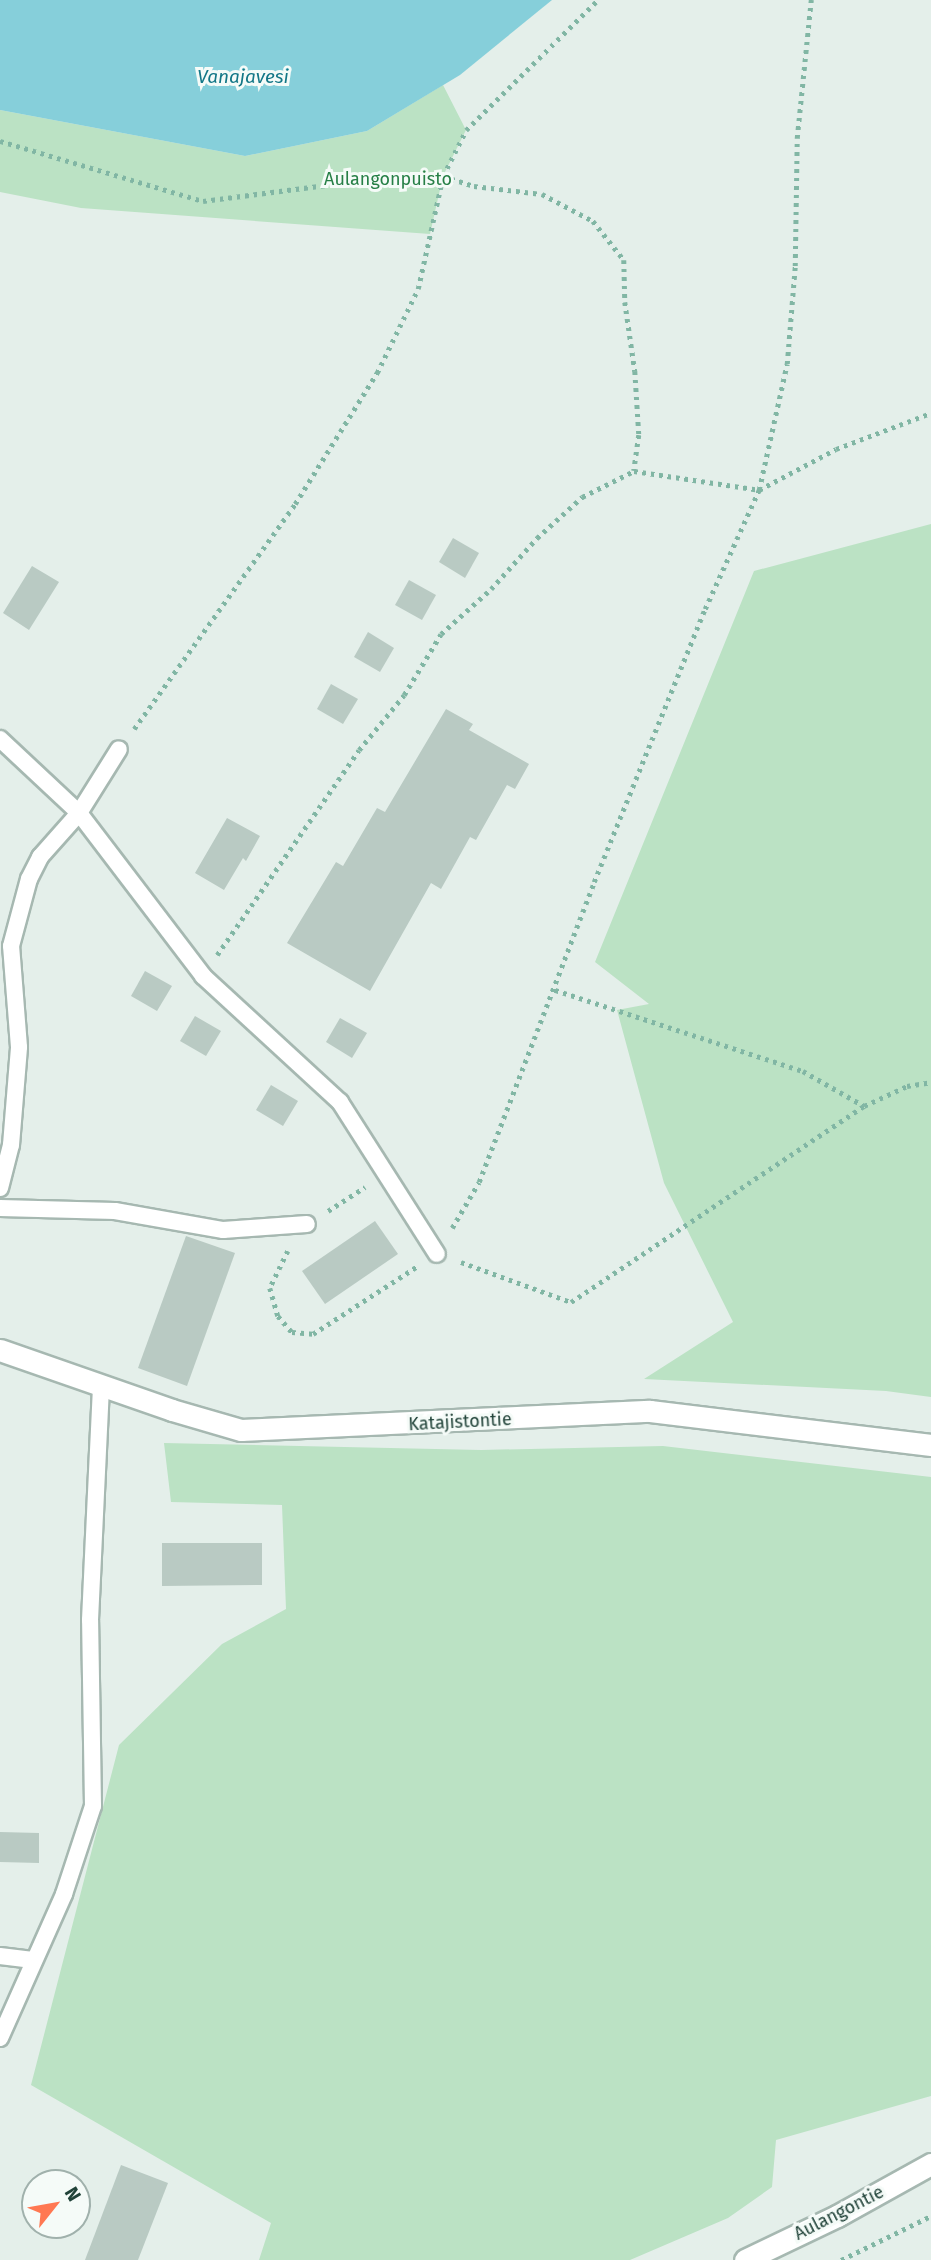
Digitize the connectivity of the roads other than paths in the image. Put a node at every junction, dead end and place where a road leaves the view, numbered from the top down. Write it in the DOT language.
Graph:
graph roads {
  1 [pos="0,739"];
  2 [pos="119,749"];
  3 [pos="79,813"];
  4 [pos="0,1188"];
  5 [pos="0,1208"];
  6 [pos="307,1224"];
  7 [pos="437,1254"];
  8 [pos="0,1350"];
  9 [pos="101,1385"];
  10 [pos="931,1445"];
  11 [pos="0,1956"];
  12 [pos="33,1960"];
  13 [pos="0,2038"];
  14 [pos="931,2164"];
  15 [pos="745,2260"];
  1 -- 3 [label="lane"];
  2 -- 3 [label="lane"];
  3 -- 4 [label="lane"];
  3 -- 7 [label="lane"];
  5 -- 6 [label="lane"];
  8 -- 9 [label="street, Katajistontie"];
  9 -- 10 [label="street, Katajistontie"];
  9 -- 12 [label="lane"];
  11 -- 12 [label="lane"];
  12 -- 13 [label="lane"];
  14 -- 15 [label="street, Aulangontie"];
}
